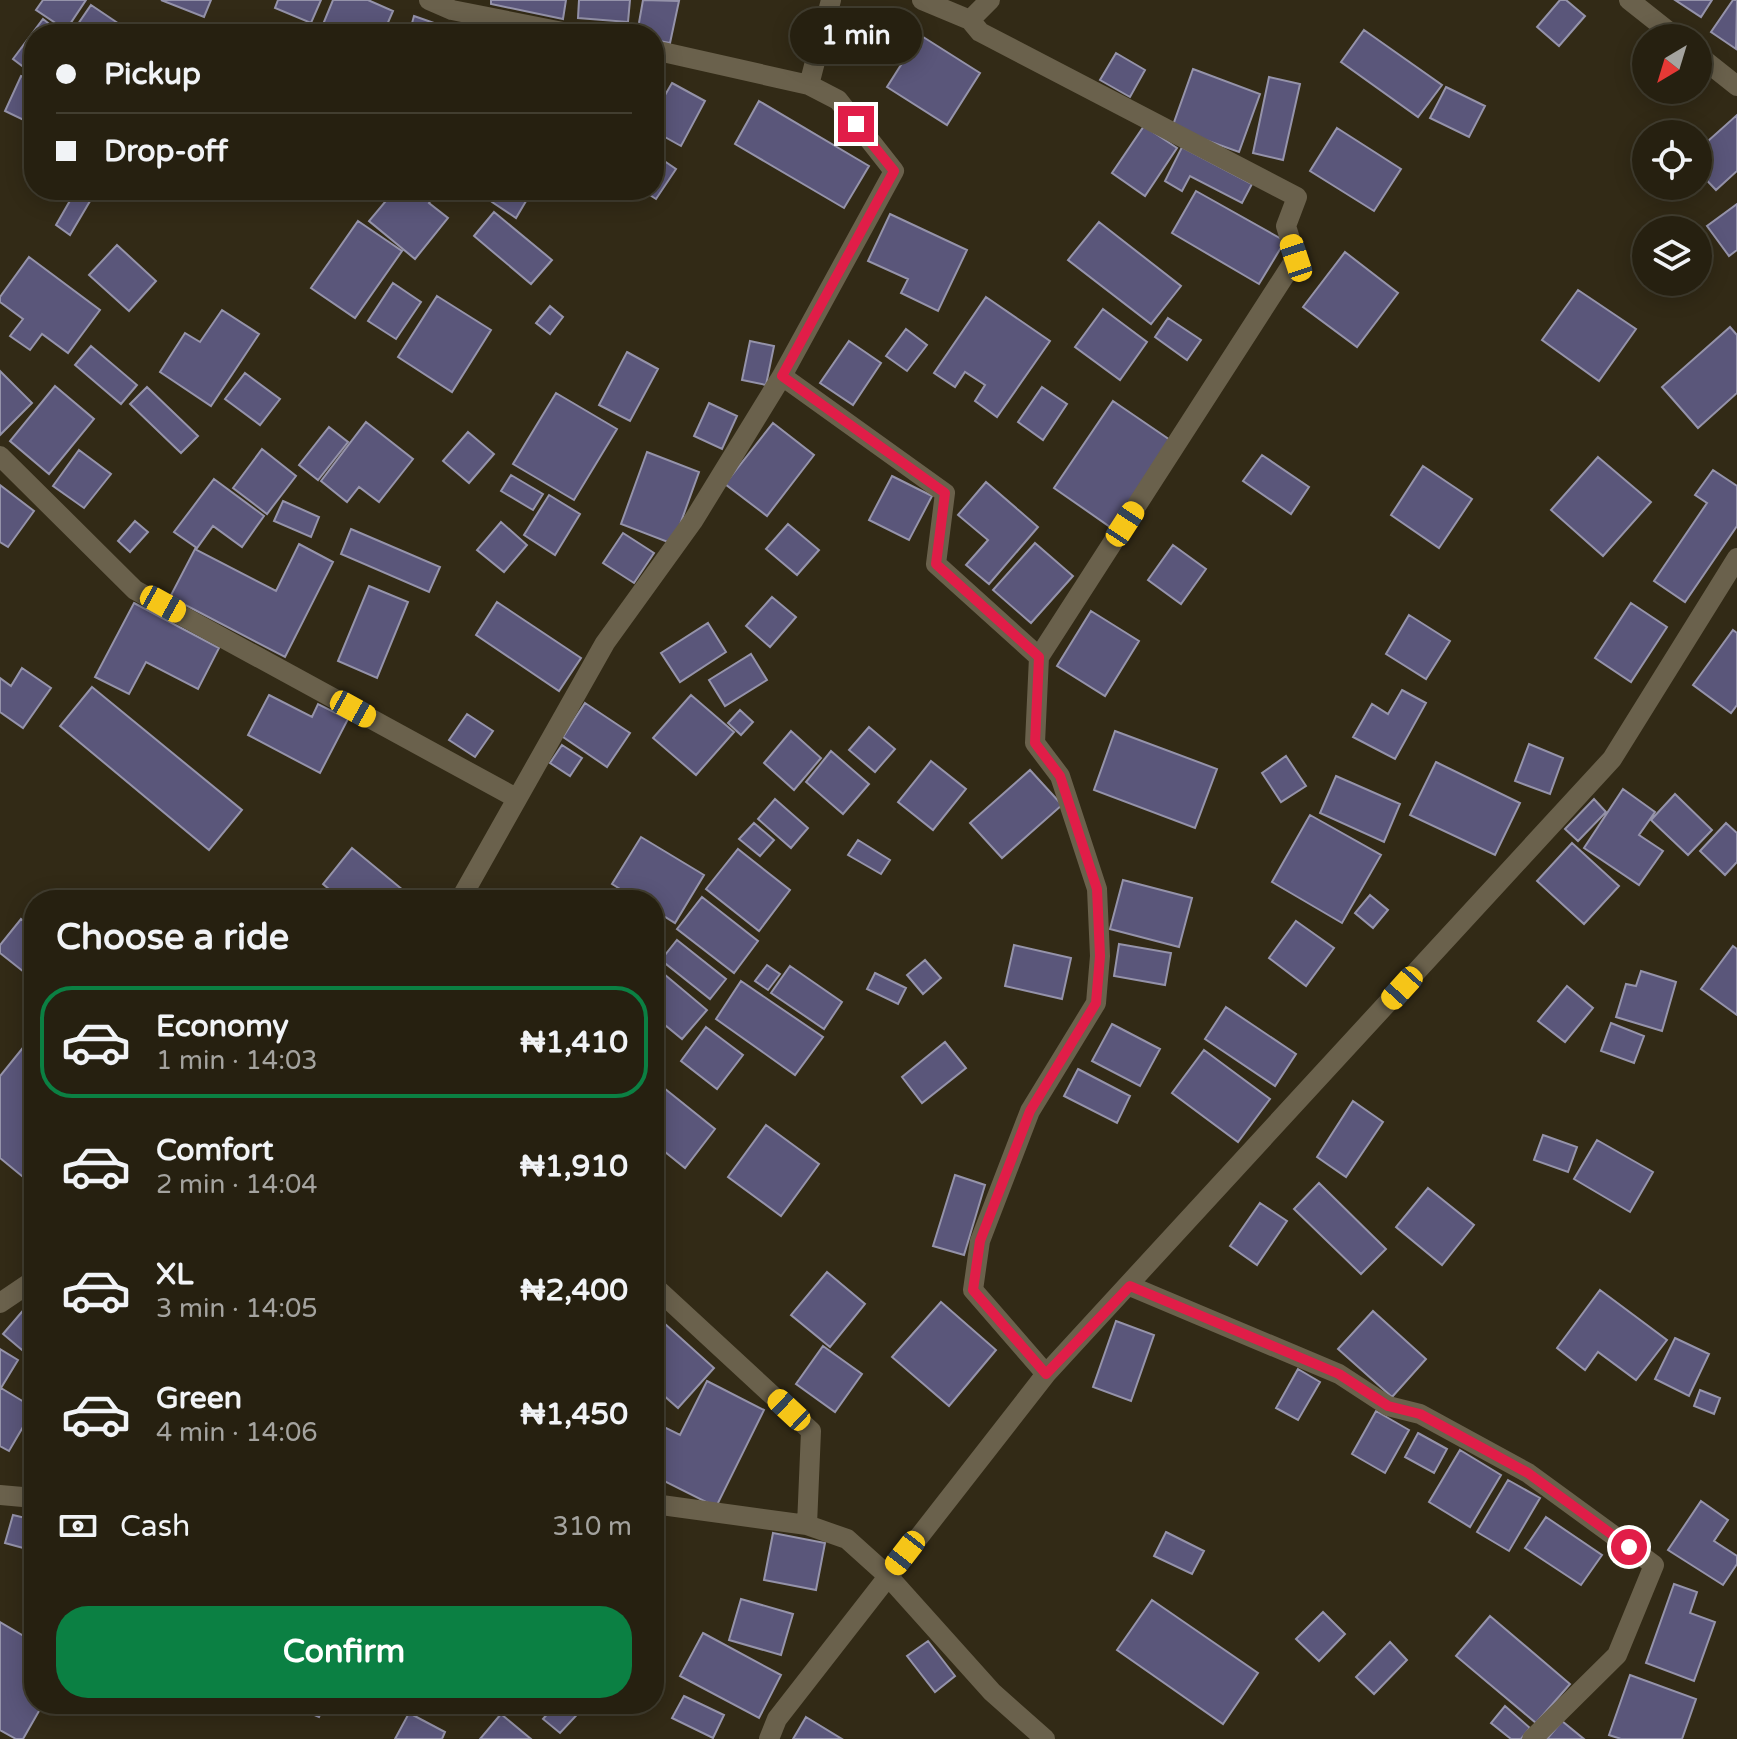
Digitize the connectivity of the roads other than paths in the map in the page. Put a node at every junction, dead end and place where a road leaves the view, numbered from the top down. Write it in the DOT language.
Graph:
graph roads {
  1 [pos="429,0"];
  2 [pos="831,0"];
  3 [pos="922,0"];
  4 [pos="990,0"];
  5 [pos="1629,0"];
  6 [pos="970,20"];
  7 [pos="523,24"];
  8 [pos="1659,24"];
  9 [pos="664,52"];
  10 [pos="1712,66"];
  11 [pos="809,85"];
  12 [pos="1737,86"];
  13 [pos="782,376"];
  14 [pos="0,456"];
  15 [pos="1737,558"];
  16 [pos="1039,657"];
  17 [pos="516,798"];
  18 [pos="465,890"];
  19 [pos="1130,1286"];
  20 [pos="24,1287"];
  21 [pos="664,1295"];
  22 [pos="0,1303"];
  23 [pos="1046,1374"];
  24 [pos="0,1495"];
  25 [pos="24,1497"];
  26 [pos="664,1505"];
  27 [pos="807,1525"];
  28 [pos="887,1575"];
  29 [pos="769,1739"];
  30 [pos="1045,1739"];
  31 [pos="1532,1739"];
  1 -- 7 [label="street"];
  2 -- 11 [label="street"];
  3 -- 6 [label="street"];
  4 -- 6 [label="street"];
  5 -- 8 [label="street"];
  6 -- 16 [label="street"];
  9 -- 11 [label="street"];
  10 -- 12 [label="street"];
  11 -- 13 [label="street"];
  13 -- 16 [label="street"];
  13 -- 17 [label="street"];
  14 -- 17 [label="street"];
  15 -- 19 [label="street"];
  16 -- 23 [label="street"];
  17 -- 18 [label="street"];
  19 -- 23 [label="street"];
  19 -- 31 [label="street"];
  20 -- 22 [label="street"];
  21 -- 27 [label="street"];
  23 -- 28 [label="street"];
  24 -- 25 [label="street"];
  26 -- 27 [label="street"];
  27 -- 28 [label="street"];
  28 -- 29 [label="street"];
  28 -- 30 [label="street"];
}
